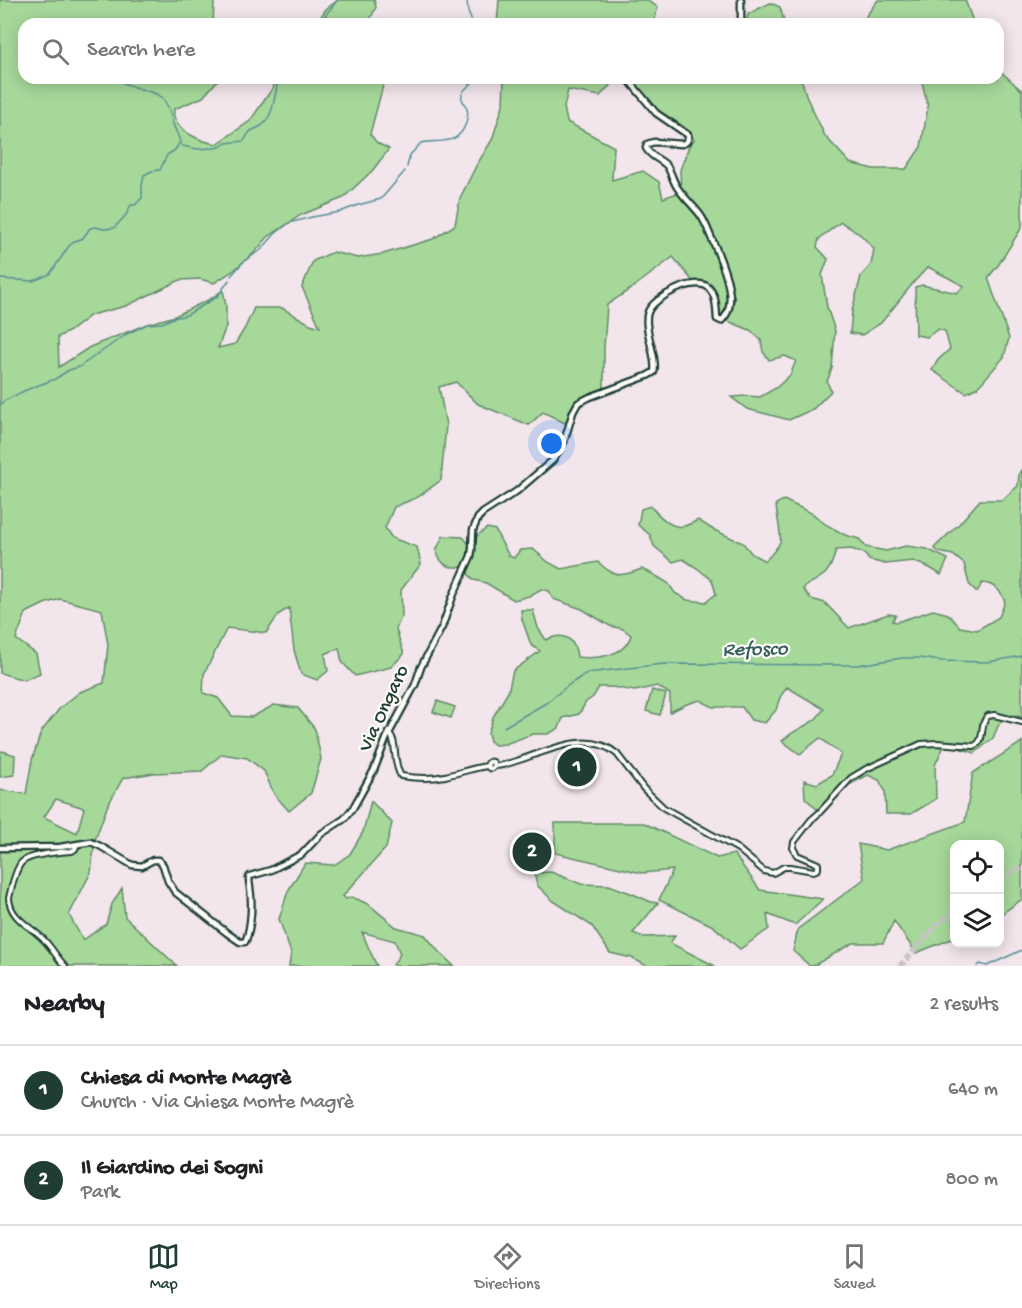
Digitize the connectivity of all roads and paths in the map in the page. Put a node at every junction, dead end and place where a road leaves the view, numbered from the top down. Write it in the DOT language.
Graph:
graph roads {
  1 [pos="741,0"];
  2 [pos="741,18"];
  3 [pos="632,84"];
  4 [pos="1022,722"];
  5 [pos="389,733"];
  6 [pos="77,844"];
  7 [pos="0,848"];
  8 [pos="65,966"];
  1 -- 2 [label="main road"];
  3 -- 5 [label="main road, Via Ongaro"];
  4 -- 5 [label="street"];
  5 -- 6 [label="main road, Via Ongaro"];
  6 -- 7 [label="main road"];
  6 -- 8 [label="street"];
}
